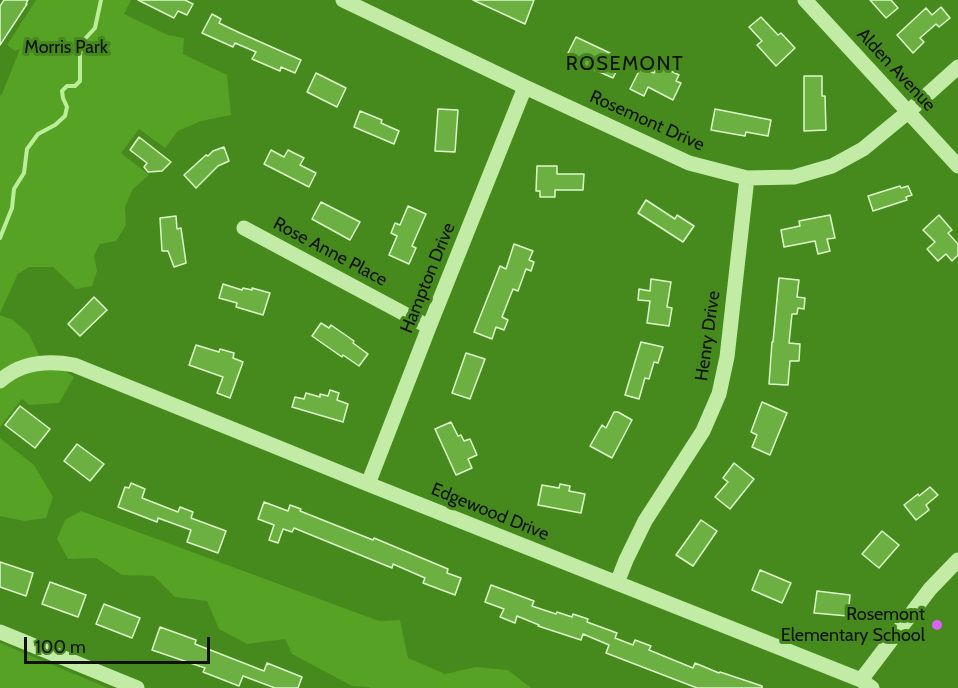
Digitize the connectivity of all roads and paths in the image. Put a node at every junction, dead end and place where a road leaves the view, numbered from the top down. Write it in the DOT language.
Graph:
graph roads {
  1 [pos="343,0"];
  2 [pos="805,0"];
  3 [pos="958,66"];
  4 [pos="525,87"];
  5 [pos="908,112"];
  6 [pos="958,166"];
  7 [pos="747,178"];
  8 [pos="244,228"];
  9 [pos="429,327"];
  10 [pos="0,381"];
  11 [pos="368,484"];
  12 [pos="958,560"];
  13 [pos="617,583"];
  14 [pos="0,632"];
  15 [pos="866,684"];
  16 [pos="137,688"];
  1 -- 4 [label="street, Rosemont Drive"];
  2 -- 5 [label="street, Alden Avenue"];
  3 -- 5 [label="street, Rosemont Drive"];
  4 -- 7 [label="street, Rosemont Drive"];
  4 -- 9 [label="street, Hampton Drive"];
  5 -- 6 [label="street, Alden Avenue"];
  5 -- 7 [label="street, Rosemont Drive"];
  7 -- 13 [label="street, Henry Drive"];
  8 -- 9 [label="street, Rose Anne Place"];
  9 -- 11 [label="street, Hampton Drive"];
  10 -- 11 [label="street, Edgewood Drive"];
  11 -- 13 [label="street, Edgewood Drive"];
  12 -- 15 [label="street"];
  13 -- 15 [label="street, Edgewood Drive"];
  14 -- 16 [label="street"];
}
